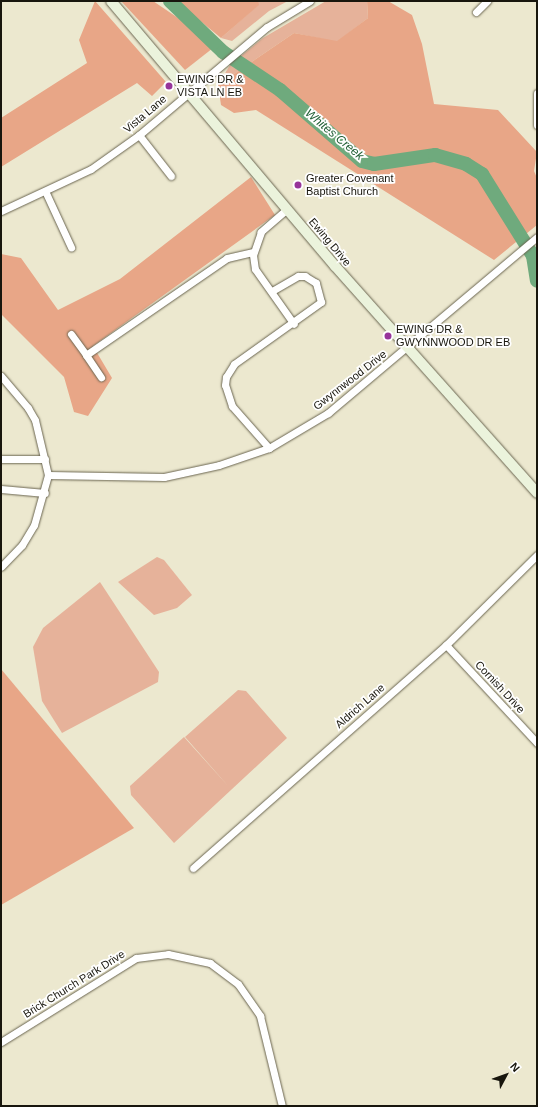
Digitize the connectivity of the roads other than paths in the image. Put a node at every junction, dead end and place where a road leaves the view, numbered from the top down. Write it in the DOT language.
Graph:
graph roads {
  1 [pos="111,1"];
  2 [pos="310,1"];
  3 [pos="487,1"];
  4 [pos="476,12"];
  5 [pos="189,91"];
  6 [pos="537,93"];
  7 [pos="537,125"];
  8 [pos="139,135"];
  9 [pos="171,176"];
  10 [pos="46,193"];
  11 [pos="287,209"];
  12 [pos="1,211"];
  13 [pos="537,237"];
  14 [pos="71,247"];
  15 [pos="253,252"];
  16 [pos="272,291"];
  17 [pos="294,324"];
  18 [pos="71,334"];
  19 [pos="407,349"];
  20 [pos="86,356"];
  21 [pos="1,376"];
  22 [pos="101,377"];
  23 [pos="269,448"];
  24 [pos="1,459"];
  25 [pos="45,459"];
  26 [pos="48,475"];
  27 [pos="1,489"];
  28 [pos="537,492"];
  29 [pos="45,493"];
  30 [pos="537,555"];
  31 [pos="1,567"];
  32 [pos="446,645"];
  33 [pos="537,743"];
  34 [pos="193,868"];
  35 [pos="1,1042"];
  36 [pos="282,1106"];
  1 -- 5 [label="street, Ewing Drive"];
  2 -- 5 [label="street, Vista Lane"];
  3 -- 4 [label="street"];
  5 -- 8 [label="street, Vista Lane"];
  5 -- 11 [label="street, Ewing Drive"];
  6 -- 7 [label="street"];
  8 -- 9 [label="street"];
  8 -- 10 [label="street, Vista Lane"];
  10 -- 12 [label="street, Vista Lane"];
  10 -- 14 [label="street"];
  11 -- 15 [label="street"];
  11 -- 19 [label="street, Ewing Drive"];
  13 -- 19 [label="street, Gwynnwood Drive"];
  15 -- 16 [label="street"];
  15 -- 20 [label="street"];
  16 -- 17 [label="street"];
  16 -- 17 [label="street"];
  17 -- 23 [label="street"];
  18 -- 20 [label="street"];
  19 -- 23 [label="street, Gwynnwood Drive"];
  19 -- 28 [label="street, Ewing Drive"];
  20 -- 22 [label="street"];
  21 -- 25 [label="street"];
  23 -- 26 [label="street, Gwynnwood Drive"];
  24 -- 25 [label="street"];
  25 -- 26 [label="street"];
  26 -- 29 [label="street"];
  27 -- 29 [label="street"];
  29 -- 31 [label="street"];
  30 -- 32 [label="street, Aldrich Lane"];
  32 -- 33 [label="street, Cornish Drive"];
  32 -- 34 [label="street, Aldrich Lane"];
  35 -- 36 [label="street, Brick Church Park Drive"];
}
